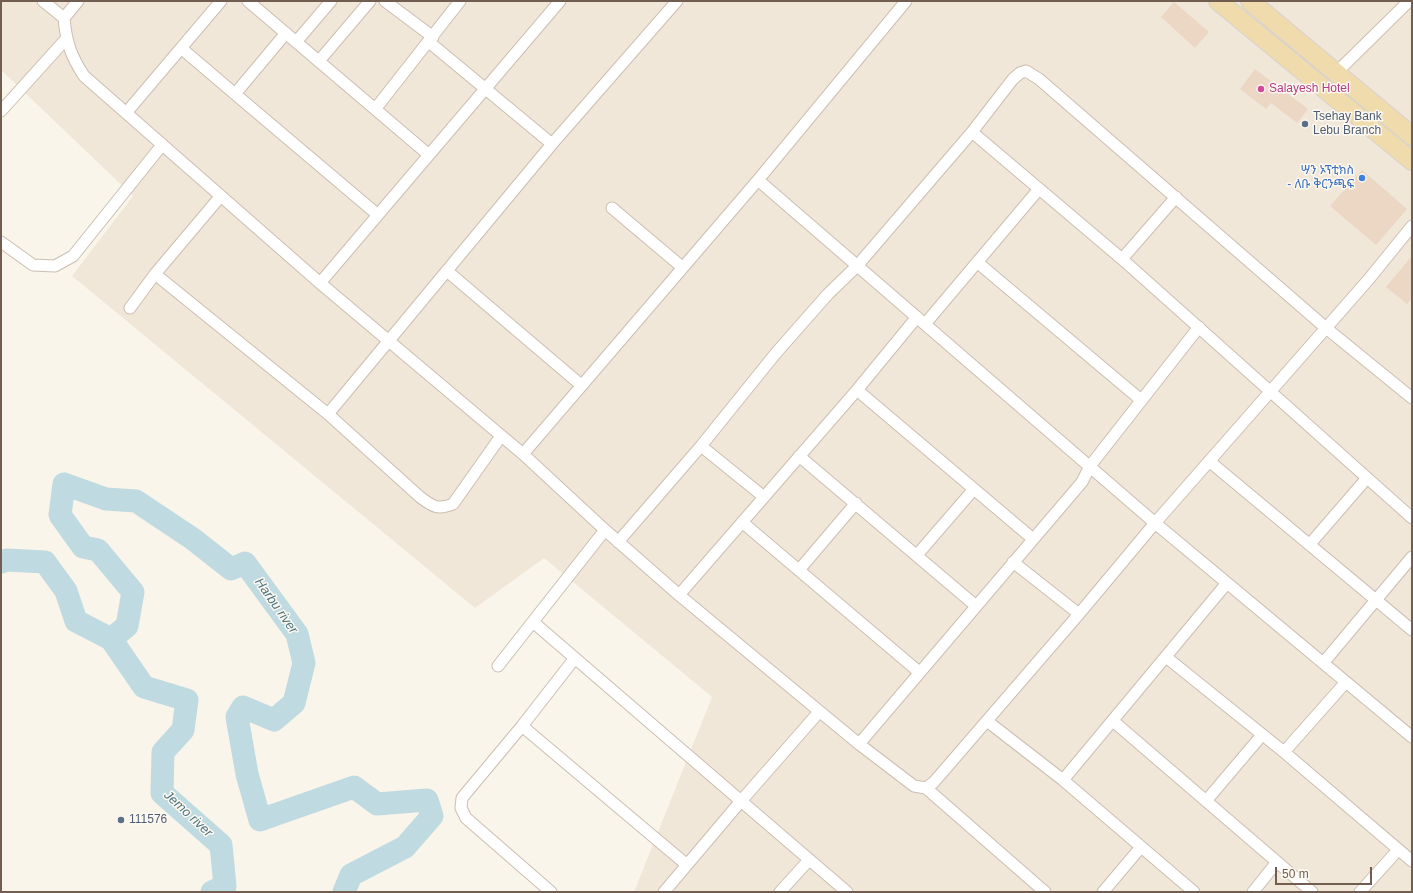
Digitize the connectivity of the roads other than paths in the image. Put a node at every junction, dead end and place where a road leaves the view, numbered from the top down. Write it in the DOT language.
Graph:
graph roads {
  1 [pos="43,1"];
  2 [pos="78,1"];
  3 [pos="221,1"];
  4 [pos="248,1"];
  5 [pos="331,1"];
  6 [pos="370,1"];
  7 [pos="385,1"];
  8 [pos="460,1"];
  9 [pos="560,1"];
  10 [pos="677,1"];
  11 [pos="906,1"];
  12 [pos="1218,1"];
  13 [pos="1250,1"];
  14 [pos="1409,1"];
  15 [pos="64,18"];
  16 [pos="286,33"];
  17 [pos="66,39"];
  18 [pos="431,40"];
  19 [pos="296,42"];
  20 [pos="181,48"];
  21 [pos="319,61"];
  22 [pos="1337,72"];
  23 [pos="485,90"];
  24 [pos="235,94"];
  25 [pos="376,108"];
  26 [pos="1,111"];
  27 [pos="126,113"];
  28 [pos="972,132"];
  29 [pos="1412,136"];
  30 [pos="552,144"];
  31 [pos="162,145"];
  32 [pos="429,155"];
  33 [pos="1412,161"];
  34 [pos="758,180"];
  35 [pos="1039,189"];
  36 [pos="220,197"];
  37 [pos="1176,197"];
  38 [pos="612,208"];
  39 [pos="378,215"];
  40 [pos="1412,226"];
  41 [pos="1,242"];
  42 [pos="1122,259"];
  43 [pos="977,262"];
  44 [pos="857,266"];
  45 [pos="682,267"];
  46 [pos="447,271"];
  47 [pos="155,274"];
  48 [pos="320,283"];
  49 [pos="130,308"];
  50 [pos="921,321"];
  51 [pos="1199,328"];
  52 [pos="1326,328"];
  53 [pos="389,340"];
  54 [pos="582,385"];
  55 [pos="857,390"];
  56 [pos="1271,391"];
  57 [pos="1412,398"];
  58 [pos="1141,400"];
  59 [pos="328,414"];
  60 [pos="500,436"];
  61 [pos="701,446"];
  62 [pos="522,454"];
  63 [pos="799,456"];
  64 [pos="1210,461"];
  65 [pos="1090,466"];
  66 [pos="1367,478"];
  67 [pos="974,489"];
  68 [pos="764,497"];
  69 [pos="856,503"];
  70 [pos="1412,518"];
  71 [pos="742,522"];
  72 [pos="1155,523"];
  73 [pos="604,530"];
  74 [pos="1033,539"];
  75 [pos="618,542"];
  76 [pos="1310,544"];
  77 [pos="917,555"];
  78 [pos="1412,557"];
  79 [pos="1013,562"];
  80 [pos="799,570"];
  81 [pos="1227,583"];
  82 [pos="679,595"];
  83 [pos="1377,599"];
  84 [pos="976,606"];
  85 [pos="1079,614"];
  86 [pos="533,622"];
  87 [pos="1412,630"];
  88 [pos="1166,657"];
  89 [pos="575,658"];
  90 [pos="1324,662"];
  91 [pos="498,666"];
  92 [pos="919,672"];
  93 [pos="1346,682"];
  94 [pos="819,712"];
  95 [pos="987,721"];
  96 [pos="1113,721"];
  97 [pos="522,726"];
  98 [pos="1262,735"];
  99 [pos="1412,737"];
  100 [pos="859,744"];
  101 [pos="1284,752"];
  102 [pos="1063,780"];
  103 [pos="926,788"];
  104 [pos="1206,801"];
  105 [pos="741,802"];
  106 [pos="1141,847"];
  107 [pos="1398,850"];
  108 [pos="809,860"];
  109 [pos="1412,861"];
  110 [pos="1277,862"];
  111 [pos="687,865"];
  112 [pos="551,892"];
  113 [pos="664,892"];
  114 [pos="780,892"];
  115 [pos="847,892"];
  116 [pos="1045,892"];
  117 [pos="1103,892"];
  118 [pos="1194,892"];
  119 [pos="1253,892"];
  120 [pos="1312,892"];
  121 [pos="1360,892"];
  1 -- 15 [label="street"];
  2 -- 15 [label="street"];
  3 -- 20 [label="street"];
  4 -- 16 [label="street"];
  5 -- 19 [label="street"];
  6 -- 21 [label="street"];
  7 -- 18 [label="street"];
  8 -- 18 [label="street"];
  9 -- 23 [label="street"];
  10 -- 30 [label="street"];
  11 -- 34 [label="street"];
  12 -- 33 [label="main road"];
  13 -- 22 [label="main road"];
  14 -- 22 [label="street"];
  15 -- 17 [label="street"];
  16 -- 19 [label="street"];
  16 -- 24 [label="street"];
  17 -- 26 [label="street"];
  17 -- 27 [label="street"];
  18 -- 23 [label="street"];
  18 -- 25 [label="street"];
  19 -- 21 [label="street"];
  20 -- 24 [label="street"];
  20 -- 27 [label="street"];
  21 -- 25 [label="street"];
  22 -- 29 [label="main road"];
  23 -- 30 [label="street"];
  23 -- 32 [label="street"];
  24 -- 39 [label="street"];
  25 -- 32 [label="street"];
  27 -- 31 [label="street"];
  28 -- 35 [label="street"];
  28 -- 37 [label="street"];
  28 -- 44 [label="street"];
  30 -- 46 [label="street"];
  31 -- 36 [label="street"];
  31 -- 41 [label="street"];
  32 -- 39 [label="street"];
  34 -- 44 [label="street"];
  34 -- 45 [label="street"];
  35 -- 42 [label="street"];
  35 -- 43 [label="street"];
  36 -- 47 [label="street"];
  36 -- 48 [label="street"];
  37 -- 42 [label="street"];
  37 -- 52 [label="street"];
  38 -- 45 [label="street"];
  39 -- 48 [label="street"];
  40 -- 52 [label="street"];
  42 -- 51 [label="street"];
  43 -- 50 [label="street"];
  43 -- 58 [label="street"];
  44 -- 50 [label="street"];
  44 -- 61 [label="street"];
  45 -- 54 [label="street"];
  46 -- 53 [label="street"];
  46 -- 54 [label="street"];
  47 -- 49 [label="street"];
  47 -- 59 [label="street"];
  48 -- 53 [label="street"];
  50 -- 55 [label="street"];
  50 -- 65 [label="street"];
  51 -- 56 [label="street"];
  51 -- 58 [label="street"];
  52 -- 56 [label="street"];
  52 -- 57 [label="street"];
  53 -- 59 [label="street"];
  53 -- 60 [label="street"];
  54 -- 62 [label="street"];
  55 -- 63 [label="street"];
  55 -- 67 [label="street"];
  56 -- 64 [label="street"];
  56 -- 66 [label="street"];
  58 -- 65 [label="street"];
  59 -- 60 [label="street"];
  60 -- 62 [label="street"];
  61 -- 68 [label="street"];
  61 -- 75 [label="street"];
  62 -- 73 [label="street"];
  63 -- 68 [label="street"];
  63 -- 69 [label="street"];
  64 -- 72 [label="street"];
  64 -- 76 [label="street"];
  65 -- 72 [label="street"];
  65 -- 74 [label="street"];
  66 -- 70 [label="street"];
  66 -- 76 [label="street"];
  67 -- 74 [label="street"];
  67 -- 77 [label="street"];
  68 -- 71 [label="street"];
  69 -- 77 [label="street"];
  69 -- 80 [label="street"];
  71 -- 80 [label="street"];
  71 -- 82 [label="street"];
  72 -- 81 [label="street"];
  72 -- 85 [label="street"];
  73 -- 75 [label="street"];
  73 -- 86 [label="street"];
  74 -- 79 [label="street"];
  75 -- 82 [label="street"];
  76 -- 83 [label="street"];
  77 -- 84 [label="street"];
  78 -- 83 [label="street"];
  79 -- 84 [label="street"];
  79 -- 85 [label="street"];
  80 -- 92 [label="street"];
  81 -- 88 [label="street"];
  81 -- 90 [label="street"];
  82 -- 94 [label="street"];
  83 -- 87 [label="street"];
  83 -- 90 [label="street"];
  84 -- 92 [label="street"];
  85 -- 95 [label="street"];
  86 -- 89 [label="street"];
  86 -- 91 [label="street"];
  88 -- 96 [label="street"];
  88 -- 98 [label="street"];
  89 -- 97 [label="street"];
  89 -- 105 [label="street"];
  90 -- 93 [label="street"];
  92 -- 100 [label="street"];
  93 -- 99 [label="street"];
  93 -- 101 [label="street"];
  94 -- 100 [label="street"];
  94 -- 105 [label="street"];
  95 -- 102 [label="street"];
  95 -- 103 [label="street"];
  96 -- 102 [label="street"];
  96 -- 104 [label="street"];
  97 -- 111 [label="street"];
  97 -- 112 [label="street"];
  98 -- 101 [label="street"];
  98 -- 104 [label="street"];
  100 -- 103 [label="street"];
  101 -- 107 [label="street"];
  102 -- 106 [label="street"];
  103 -- 116 [label="street"];
  104 -- 110 [label="street"];
  105 -- 108 [label="street"];
  105 -- 111 [label="street"];
  106 -- 117 [label="street"];
  106 -- 118 [label="street"];
  107 -- 109 [label="street"];
  107 -- 121 [label="street"];
  108 -- 114 [label="street"];
  108 -- 115 [label="street"];
  110 -- 119 [label="street"];
  110 -- 120 [label="street"];
  111 -- 113 [label="street"];
}
